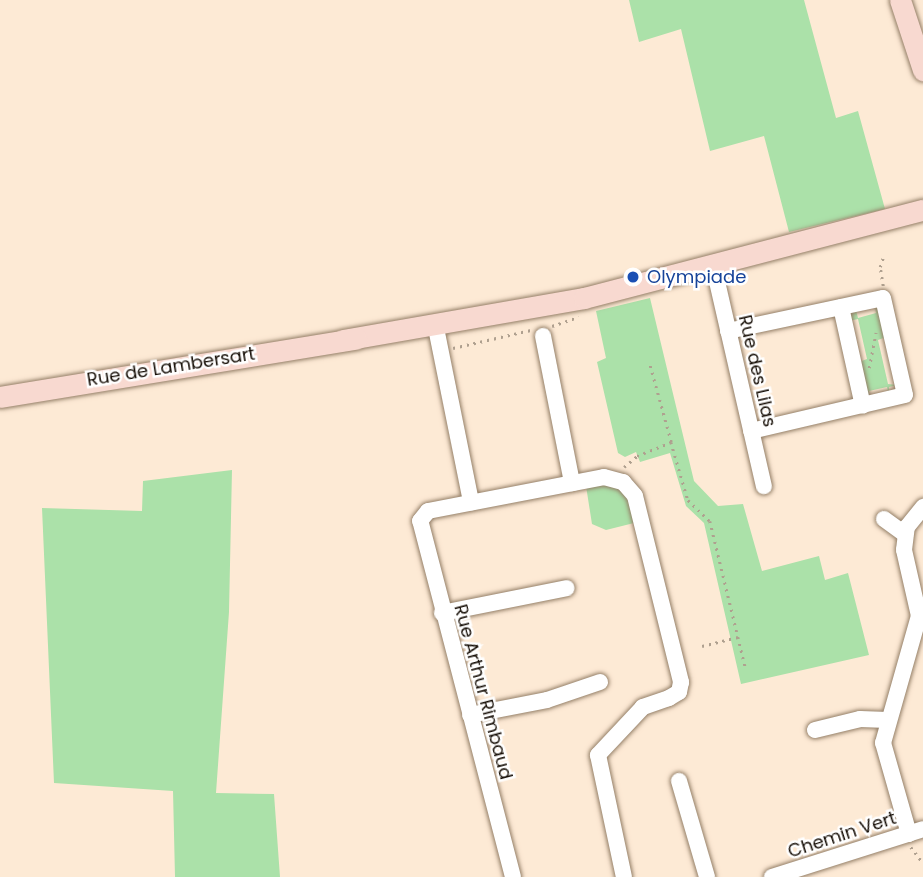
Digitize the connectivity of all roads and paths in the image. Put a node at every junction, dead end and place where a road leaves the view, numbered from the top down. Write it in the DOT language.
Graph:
graph roads {
  1 [pos="900,0"];
  2 [pos="923,70"];
  3 [pos="920,213"];
  4 [pos="713,264"];
  5 [pos="584,298"];
  6 [pos="841,307"];
  7 [pos="541,330"];
  8 [pos="728,331"];
  9 [pos="437,335"];
  10 [pos="649,362"];
  11 [pos="0,397"];
  12 [pos="863,406"];
  13 [pos="751,431"];
  14 [pos="671,442"];
  15 [pos="617,479"];
  16 [pos="572,483"];
  17 [pos="764,486"];
  18 [pos="471,502"];
  19 [pos="923,507"];
  20 [pos="884,519"];
  21 [pos="905,534"];
  22 [pos="567,589"];
  23 [pos="442,614"];
  24 [pos="738,637"];
  25 [pos="702,646"];
  26 [pos="746,670"];
  27 [pos="600,682"];
  28 [pos="470,715"];
  29 [pos="888,720"];
  30 [pos="815,730"];
  31 [pos="679,781"];
  32 [pos="916,831"];
  33 [pos="923,863"];
  34 [pos="513,877"];
  35 [pos="624,877"];
  36 [pos="707,877"];
  37 [pos="772,877"];
  1 -- 2 [label="main road"];
  3 -- 4 [label="main road, Rue de Lambersart"];
  4 -- 5 [label="main road, Rue de Lambersart"];
  4 -- 8 [label="street, Rue des Lilas"];
  5 -- 7 [label="path"];
  5 -- 9 [label="main road, Rue de Lambersart"];
  6 -- 8 [label="street"];
  6 -- 12 [label="street"];
  6 -- 12 [label="street"];
  7 -- 9 [label="path"];
  7 -- 16 [label="street"];
  8 -- 13 [label="street, Rue des Lilas"];
  9 -- 11 [label="main road, Rue de Lambersart"];
  9 -- 18 [label="street"];
  10 -- 14 [label="path"];
  12 -- 13 [label="street"];
  13 -- 17 [label="street, Rue des Lilas"];
  14 -- 15 [label="path"];
  14 -- 24 [label="path"];
  15 -- 16 [label="street"];
  15 -- 35 [label="street"];
  16 -- 18 [label="street"];
  18 -- 23 [label="street, Rue Arthur Rimbaud"];
  19 -- 21 [label="street"];
  20 -- 21 [label="street"];
  21 -- 29 [label="street"];
  22 -- 23 [label="street"];
  23 -- 28 [label="street, Rue Arthur Rimbaud"];
  24 -- 25 [label="path"];
  24 -- 26 [label="path"];
  27 -- 28 [label="street"];
  28 -- 34 [label="street, Rue Arthur Rimbaud"];
  29 -- 30 [label="street"];
  29 -- 32 [label="street"];
  31 -- 36 [label="street"];
  32 -- 33 [label="path"];
  32 -- 37 [label="street, Chemin Vert"];
}
